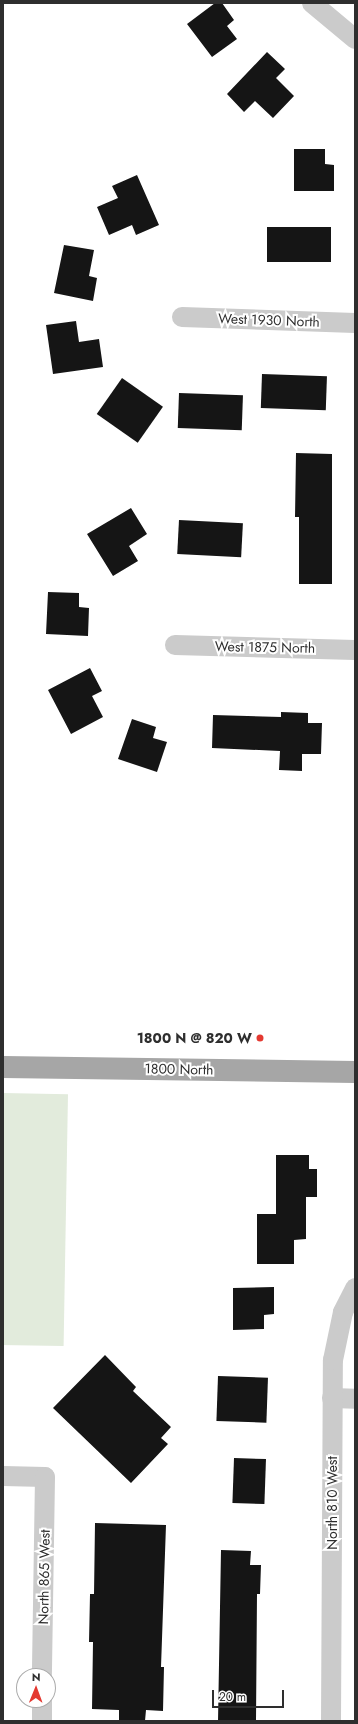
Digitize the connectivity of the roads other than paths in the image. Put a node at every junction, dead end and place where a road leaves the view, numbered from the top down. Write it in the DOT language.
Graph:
graph roads {
  1 [pos="312,3"];
  2 [pos="355,40"];
  3 [pos="182,317"];
  4 [pos="355,322"];
  5 [pos="175,645"];
  6 [pos="355,650"];
  7 [pos="3,1067"];
  8 [pos="355,1072"];
  9 [pos="355,1288"];
  10 [pos="332,1398"];
  11 [pos="355,1399"];
  12 [pos="3,1476"];
  13 [pos="42,1668"];
  14 [pos="42,1708"];
  15 [pos="42,1721"];
  16 [pos="331,1721"];
  1 -- 2 [label="street"];
  3 -- 4 [label="street, West 1930 North"];
  5 -- 6 [label="street, West 1875 North"];
  7 -- 8 [label="main road, 1800 North"];
  9 -- 10 [label="street, North 810 West"];
  10 -- 11 [label="street"];
  10 -- 16 [label="street, North 810 West"];
  12 -- 13 [label="street, North 865 West"];
  14 -- 15 [label="street"];
}
